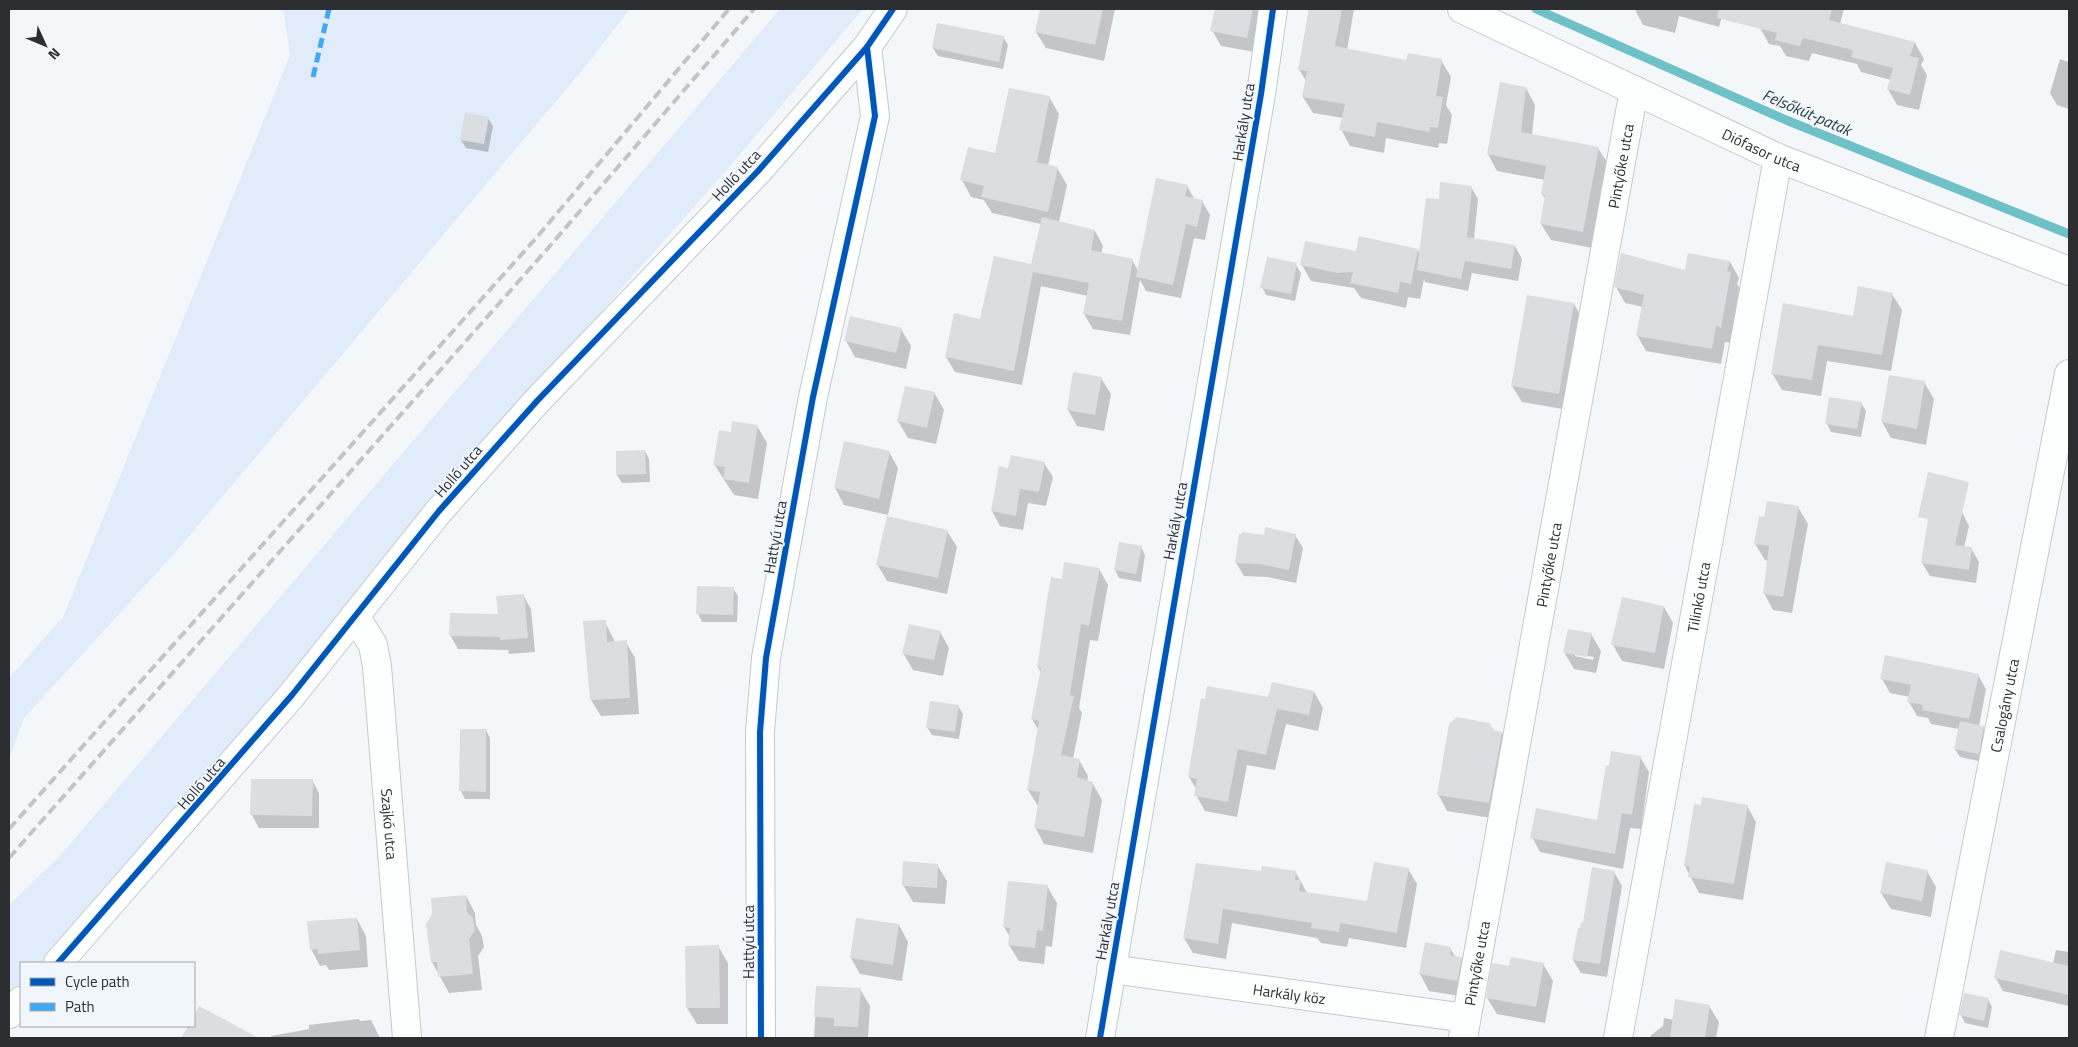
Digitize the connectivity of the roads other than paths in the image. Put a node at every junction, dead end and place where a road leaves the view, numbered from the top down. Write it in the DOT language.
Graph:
graph roads {
  1 [pos="893,9"];
  2 [pos="1273,9"];
  3 [pos="1462,9"];
  4 [pos="866,46"];
  5 [pos="1634,90"];
  6 [pos="1778,158"];
  7 [pos="2069,271"];
  8 [pos="2069,374"];
  9 [pos="354,616"];
  10 [pos="59,962"];
  11 [pos="1111,969"];
  12 [pos="20,1002"];
  13 [pos="9,1014"];
  14 [pos="1464,1028"];
  15 [pos="406,1038"];
  16 [pos="761,1038"];
  17 [pos="1100,1038"];
  18 [pos="1618,1038"];
  19 [pos="1939,1038"];
  1 -- 4 [label="street, Holló utca"];
  2 -- 11 [label="street, Harkály utca"];
  3 -- 5 [label="street, Diófasor utca"];
  4 -- 9 [label="street, Holló utca"];
  4 -- 16 [label="street, Hattyú utca"];
  5 -- 6 [label="street, Diófasor utca"];
  5 -- 14 [label="street, Pintyőke utca"];
  6 -- 7 [label="street, Diófasor utca"];
  6 -- 18 [label="street, Tilinkó utca"];
  8 -- 19 [label="street, Csalogány utca"];
  9 -- 10 [label="street, Holló utca"];
  9 -- 15 [label="street, Szajkó utca"];
  11 -- 14 [label="street, Harkály köz"];
  11 -- 17 [label="street, Harkály utca"];
  12 -- 13 [label="street"];
}
